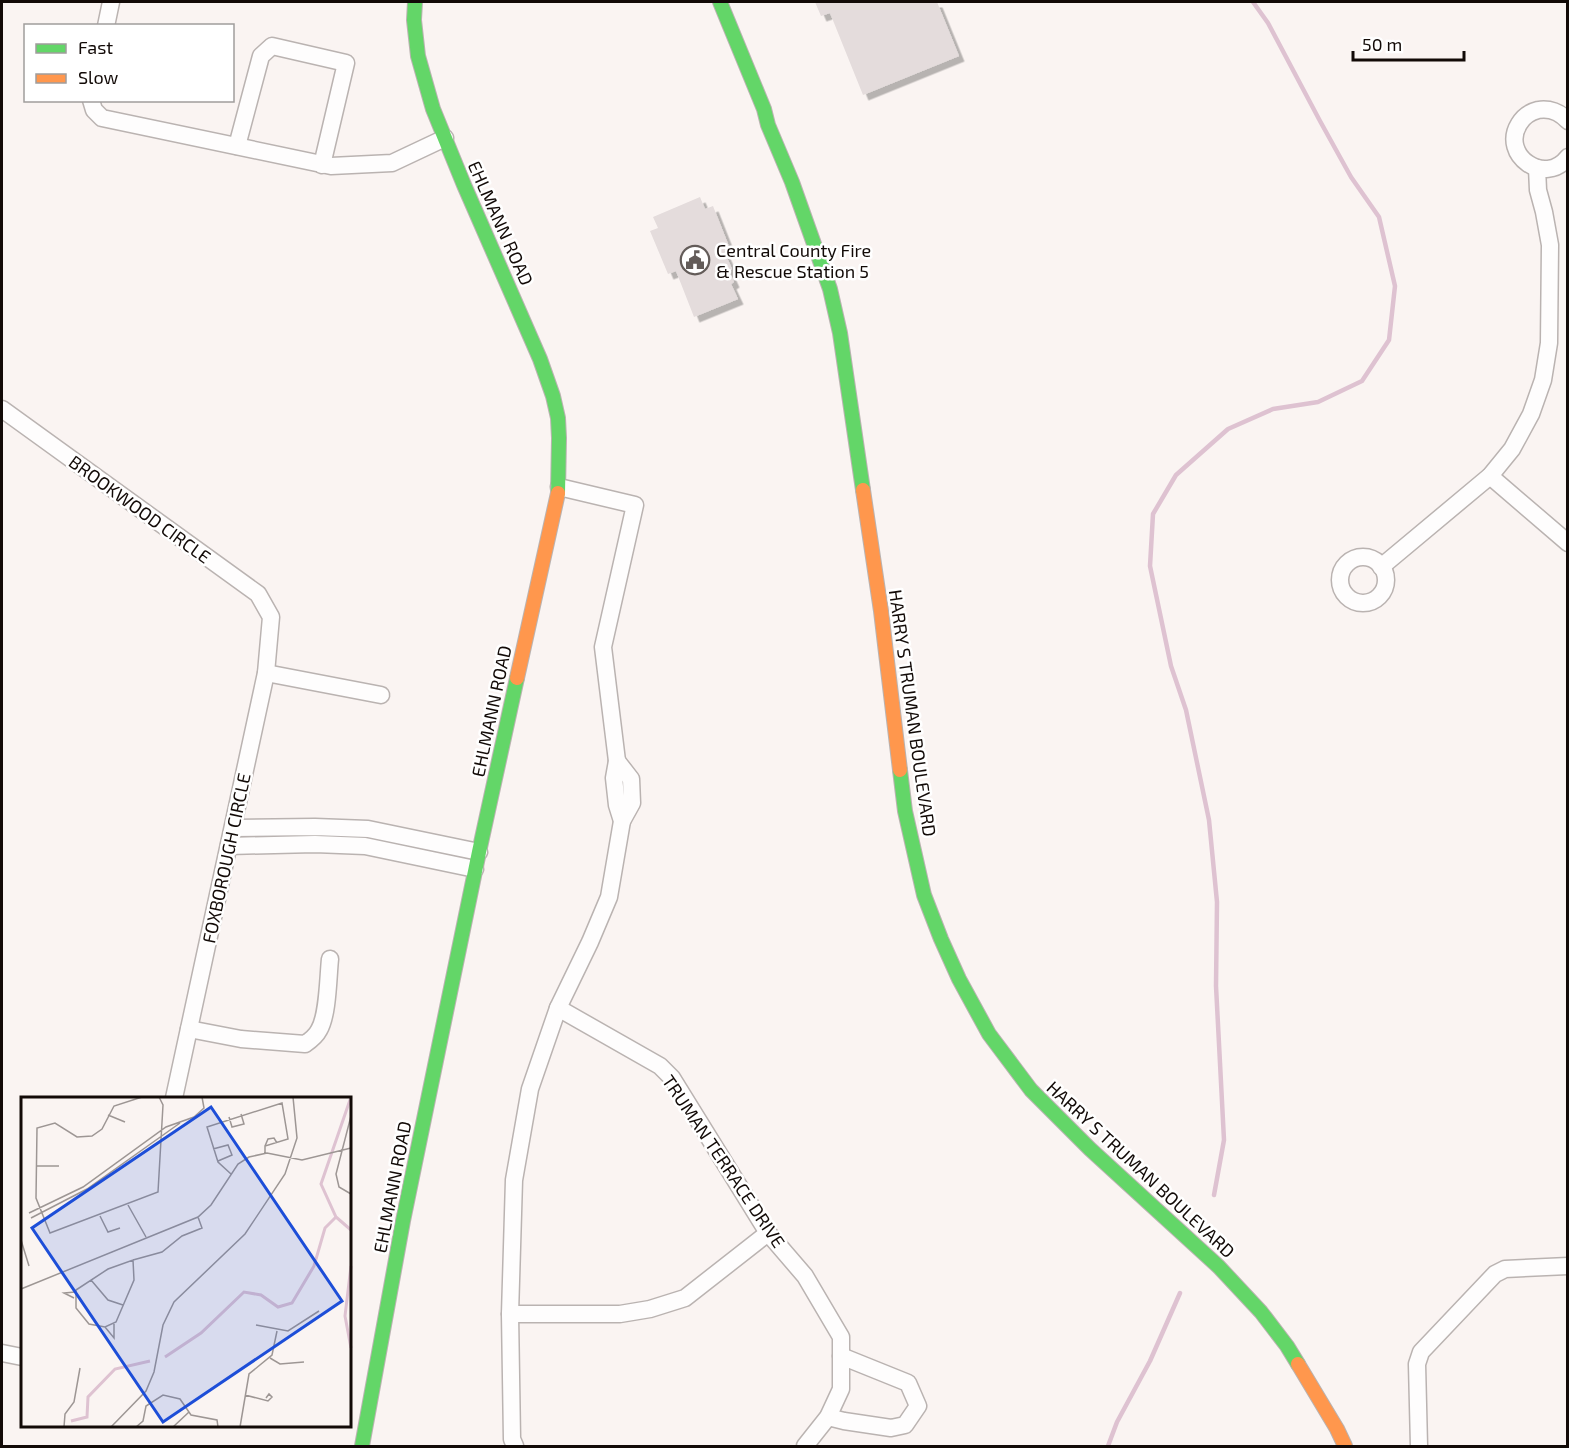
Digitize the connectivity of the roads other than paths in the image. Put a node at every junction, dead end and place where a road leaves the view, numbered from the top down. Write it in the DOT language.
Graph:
graph roads {
  1 [pos="111,2"];
  2 [pos="415,2"];
  3 [pos="720,2"];
  4 [pos="106,24"];
  5 [pos="92,102"];
  6 [pos="1568,121"];
  7 [pos="445,138"];
  8 [pos="237,146"];
  9 [pos="1568,158"];
  10 [pos="322,165"];
  11 [pos="1537,168"];
  12 [pos="2,409"];
  13 [pos="1490,476"];
  14 [pos="559,487"];
  15 [pos="1568,543"];
  16 [pos="1381,567"];
  17 [pos="271,617"];
  18 [pos="266,673"];
  19 [pos="381,695"];
  20 [pos="233,828"];
  21 [pos="229,846"];
  22 [pos="479,852"];
  23 [pos="475,869"];
  24 [pos="330,959"];
  25 [pos="558,1008"];
  26 [pos="189,1029"];
  27 [pos="174,1097"];
  28 [pos="768,1233"];
  29 [pos="1568,1266"];
  30 [pos="510,1314"];
  31 [pos="2,1353"];
  32 [pos="841,1356"];
  33 [pos="21,1357"];
  34 [pos="828,1417"];
  35 [pos="362,1446"];
  36 [pos="515,1446"];
  37 [pos="805,1446"];
  38 [pos="1345,1446"];
  39 [pos="1419,1446"];
  1 -- 4 [label="street"];
  2 -- 7 [label="main road, EHLMANN ROAD"];
  3 -- 38 [label="main road, HARRY S TRUMAN BOULEVARD"];
  5 -- 8 [label="street"];
  6 -- 11 [label="street"];
  7 -- 10 [label="street"];
  7 -- 14 [label="main road, EHLMANN ROAD"];
  8 -- 10 [label="street"];
  8 -- 10 [label="street"];
  9 -- 11 [label="street"];
  11 -- 13 [label="street"];
  12 -- 17 [label="street, BROOKWOOD CIRCLE"];
  13 -- 15 [label="street"];
  13 -- 16 [label="street"];
  14 -- 22 [label="main road, EHLMANN ROAD"];
  14 -- 25 [label="street"];
  17 -- 18 [label="street, FOXBOROUGH CIRCLE"];
  18 -- 19 [label="street"];
  18 -- 20 [label="street, FOXBOROUGH CIRCLE"];
  20 -- 21 [label="street, FOXBOROUGH CIRCLE"];
  20 -- 22 [label="street"];
  21 -- 23 [label="street"];
  21 -- 26 [label="street, FOXBOROUGH CIRCLE"];
  22 -- 23 [label="main road, EHLMANN ROAD"];
  23 -- 35 [label="main road, EHLMANN ROAD"];
  24 -- 26 [label="street"];
  25 -- 28 [label="street, TRUMAN TERRACE DRIVE"];
  25 -- 30 [label="street"];
  26 -- 27 [label="street, FOXBOROUGH CIRCLE"];
  28 -- 30 [label="street"];
  28 -- 32 [label="street, TRUMAN TERRACE DRIVE"];
  29 -- 39 [label="street"];
  30 -- 36 [label="street"];
  31 -- 33 [label="street"];
  32 -- 34 [label="street, TRUMAN TERRACE DRIVE"];
  32 -- 34 [label="street"];
  34 -- 37 [label="street, TRUMAN TERRACE DRIVE"];
}
